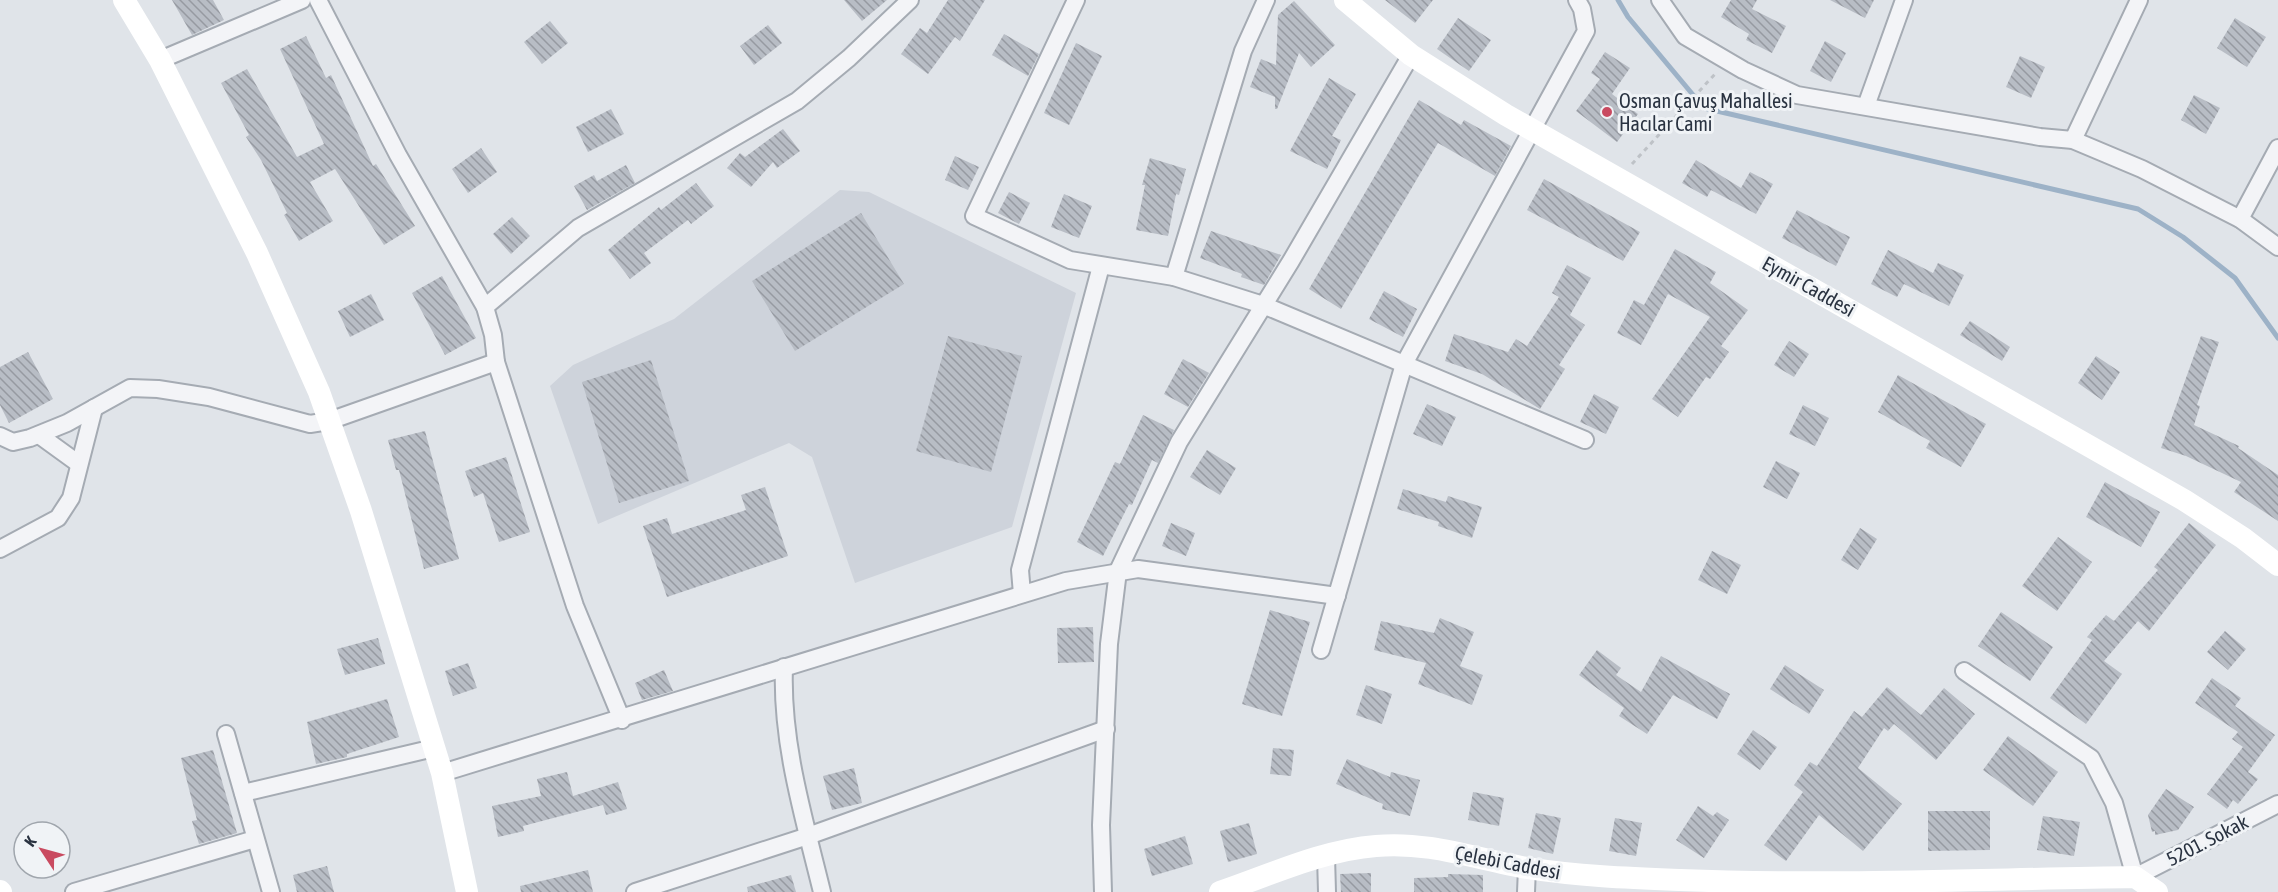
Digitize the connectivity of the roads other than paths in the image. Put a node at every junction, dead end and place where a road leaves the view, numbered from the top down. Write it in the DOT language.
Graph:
graph roads {
  1 [pos="124,0"];
  2 [pos="302,0"];
  3 [pos="318,0"];
  4 [pos="910,0"];
  5 [pos="1076,0"];
  6 [pos="1266,0"];
  7 [pos="1345,0"];
  8 [pos="1577,0"];
  9 [pos="1660,0"];
  10 [pos="1904,0"];
  11 [pos="2139,0"];
  12 [pos="1411,55"];
  13 [pos="160,60"];
  14 [pos="1866,106"];
  15 [pos="1533,131"];
  16 [pos="2073,140"];
  17 [pos="2278,148"];
  18 [pos="2240,219"];
  19 [pos="2278,247"];
  20 [pos="1101,266"];
  21 [pos="1174,277"];
  22 [pos="1263,305"];
  23 [pos="485,307"];
  24 [pos="495,362"];
  25 [pos="1404,364"];
  26 [pos="94,408"];
  27 [pos="329,421"];
  28 [pos="39,435"];
  29 [pos="0,436"];
  30 [pos="1585,440"];
  31 [pos="79,464"];
  32 [pos="0,549"];
  33 [pos="2278,565"];
  34 [pos="1118,571"];
  35 [pos="1022,594"];
  36 [pos="1337,596"];
  37 [pos="1322,650"];
  38 [pos="784,667"];
  39 [pos="1964,671"];
  40 [pos="622,720"];
  41 [pos="1106,729"];
  42 [pos="226,734"];
  43 [pos="434,748"];
  44 [pos="442,773"];
  45 [pos="243,793"];
  46 [pos="2278,804"];
  47 [pos="808,836"];
  48 [pos="255,839"];
  49 [pos="1326,856"];
  50 [pos="1527,867"];
  51 [pos="2129,884"];
  52 [pos="1949,886"];
  53 [pos="1778,888"];
  54 [pos="74,892"];
  55 [pos="271,892"];
  56 [pos="467,892"];
  57 [pos="635,892"];
  58 [pos="822,892"];
  59 [pos="1104,892"];
  60 [pos="1220,892"];
  61 [pos="1327,892"];
  62 [pos="1526,892"];
  63 [pos="2157,892"];
  1 -- 13 [label="street"];
  2 -- 13 [label="street"];
  3 -- 23 [label="street"];
  4 -- 23 [label="street"];
  5 -- 20 [label="street"];
  6 -- 21 [label="street"];
  7 -- 12 [label="street, Eymir Caddesi"];
  8 -- 15 [label="street"];
  9 -- 14 [label="street"];
  10 -- 14 [label="street"];
  11 -- 16 [label="street"];
  12 -- 15 [label="street, Eymir Caddesi"];
  12 -- 22 [label="street"];
  13 -- 27 [label="street"];
  14 -- 16 [label="street"];
  15 -- 25 [label="street"];
  15 -- 33 [label="street, Eymir Caddesi"];
  16 -- 18 [label="street"];
  17 -- 18 [label="street"];
  18 -- 19 [label="street"];
  20 -- 21 [label="street"];
  20 -- 35 [label="street"];
  21 -- 22 [label="street"];
  22 -- 25 [label="street"];
  22 -- 34 [label="street"];
  23 -- 24 [label="street"];
  24 -- 27 [label="street"];
  24 -- 40 [label="street"];
  25 -- 30 [label="street"];
  25 -- 36 [label="street"];
  26 -- 27 [label="street"];
  26 -- 28 [label="street"];
  26 -- 31 [label="street"];
  27 -- 43 [label="street"];
  28 -- 29 [label="street"];
  28 -- 31 [label="street"];
  31 -- 32 [label="street"];
  34 -- 35 [label="street"];
  34 -- 36 [label="street"];
  34 -- 41 [label="street"];
  35 -- 38 [label="street"];
  36 -- 37 [label="street"];
  38 -- 40 [label="street"];
  38 -- 47 [label="street"];
  39 -- 51 [label="street"];
  40 -- 44 [label="street"];
  41 -- 47 [label="street"];
  41 -- 59 [label="street"];
  42 -- 45 [label="street"];
  43 -- 44 [label="street"];
  43 -- 45 [label="street"];
  44 -- 56 [label="street"];
  45 -- 48 [label="street"];
  46 -- 51 [label="street, 5201. Sokak"];
  47 -- 57 [label="street"];
  47 -- 58 [label="street"];
  48 -- 54 [label="street"];
  48 -- 55 [label="street"];
  49 -- 50 [label="street, Çelebi Caddesi"];
  49 -- 60 [label="street, Çelebi Caddesi"];
  49 -- 61 [label="street"];
  50 -- 53 [label="street, Çelebi Caddesi"];
  50 -- 62 [label="street"];
  51 -- 52 [label="street, Çelebi Caddesi"];
  51 -- 63 [label="street"];
  52 -- 53 [label="street, Çelebi Caddesi"];
}
